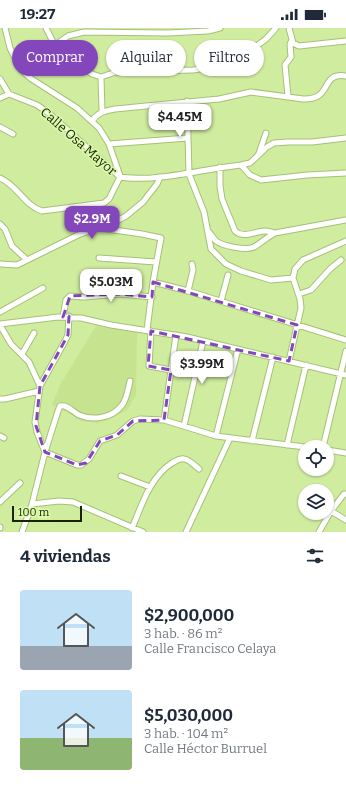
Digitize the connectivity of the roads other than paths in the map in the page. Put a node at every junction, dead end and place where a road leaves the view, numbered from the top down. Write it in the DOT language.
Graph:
graph roads {
  1 [pos="5,28"];
  2 [pos="46,28"];
  3 [pos="220,28"];
  4 [pos="276,28"];
  5 [pos="289,28"];
  6 [pos="51,40"];
  7 [pos="62,40"];
  8 [pos="292,40"];
  9 [pos="346,41"];
  10 [pos="98,76"];
  11 [pos="346,76"];
  12 [pos="101,77"];
  13 [pos="0,79"];
  14 [pos="9,94"];
  15 [pos="288,96"];
  16 [pos="0,98"];
  17 [pos="187,102"];
  18 [pos="102,111"];
  19 [pos="92,121"];
  20 [pos="0,127"];
  21 [pos="266,133"];
  22 [pos="13,134"];
  23 [pos="188,138"];
  24 [pos="346,138"];
  25 [pos="109,144"];
  26 [pos="259,154"];
  27 [pos="241,165"];
  28 [pos="220,167"];
  29 [pos="346,173"];
  30 [pos="189,174"];
  31 [pos="120,176"];
  32 [pos="160,177"];
  33 [pos="0,178"];
  34 [pos="346,220"];
  35 [pos="0,224"];
  36 [pos="100,228"];
  37 [pos="208,231"];
  38 [pos="275,233"];
  39 [pos="346,241"];
  40 [pos="99,258"];
  41 [pos="27,260"];
  42 [pos="341,260"];
  43 [pos="156,262"];
  44 [pos="0,264"];
  45 [pos="192,264"];
  46 [pos="228,275"];
  47 [pos="293,278"];
  48 [pos="152,282"];
  49 [pos="43,288"];
  50 [pos="188,291"];
  51 [pos="299,294"];
  52 [pos="152,297"];
  53 [pos="220,301"];
  54 [pos="0,312"];
  55 [pos="66,316"];
  56 [pos="0,325"];
  57 [pos="297,326"];
  58 [pos="149,331"];
  59 [pos="34,333"];
  60 [pos="176,335"];
  61 [pos="346,340"];
  62 [pos="203,341"];
  63 [pos="238,349"];
  64 [pos="346,350"];
  65 [pos="22,354"];
  66 [pos="273,357"];
  67 [pos="289,361"];
  68 [pos="306,365"];
  69 [pos="171,370"];
  70 [pos="343,374"];
  71 [pos="130,382"];
  72 [pos="40,389"];
  73 [pos="0,399"];
  74 [pos="164,420"];
  75 [pos="184,426"];
  76 [pos="216,436"];
  77 [pos="230,438"];
  78 [pos="325,440"];
  79 [pos="252,441"];
  80 [pos="287,445"];
  81 [pos="298,446"];
  82 [pos="334,451"];
  83 [pos="45,452"];
  84 [pos="346,453"];
  85 [pos="199,469"];
  86 [pos="121,476"];
  87 [pos="20,483"];
  88 [pos="150,487"];
  89 [pos="345,494"];
  90 [pos="0,502"];
  91 [pos="32,504"];
  92 [pos="334,507"];
  93 [pos="334,513"];
  94 [pos="326,520"];
  95 [pos="346,520"];
  96 [pos="132,528"];
  97 [pos="22,532"];
  98 [pos="143,532"];
  99 [pos="186,532"];
  100 [pos="319,532"];
  1 -- 19 [label="street"];
  2 -- 6 [label="street"];
  3 -- 7 [label="street"];
  4 -- 12 [label="street"];
  5 -- 8 [label="street"];
  8 -- 9 [label="street"];
  8 -- 15 [label="street"];
  10 -- 12 [label="street"];
  11 -- 15 [label="street"];
  12 -- 18 [label="street"];
  13 -- 14 [label="street"];
  14 -- 16 [label="street"];
  14 -- 31 [label="street, Calle Osa Mayor"];
  15 -- 17 [label="street"];
  17 -- 18 [label="street"];
  17 -- 23 [label="street"];
  18 -- 19 [label="street"];
  19 -- 25 [label="street"];
  20 -- 22 [label="street"];
  21 -- 26 [label="street"];
  23 -- 25 [label="street"];
  23 -- 30 [label="street"];
  24 -- 26 [label="street"];
  25 -- 31 [label="street"];
  26 -- 27 [label="street"];
  27 -- 28 [label="street"];
  27 -- 29 [label="street"];
  28 -- 30 [label="street"];
  28 -- 38 [label="street"];
  30 -- 32 [label="street"];
  30 -- 37 [label="street"];
  31 -- 32 [label="street"];
  31 -- 33 [label="street"];
  32 -- 36 [label="street"];
  34 -- 38 [label="street"];
  35 -- 41 [label="street"];
  36 -- 41 [label="street"];
  36 -- 43 [label="street"];
  37 -- 38 [label="street"];
  37 -- 47 [label="street"];
  39 -- 47 [label="street"];
  40 -- 43 [label="street"];
  41 -- 44 [label="street"];
  42 -- 51 [label="street"];
  43 -- 48 [label="street"];
  45 -- 50 [label="street"];
  46 -- 53 [label="street"];
  47 -- 51 [label="street"];
  48 -- 50 [label="street"];
  48 -- 52 [label="street"];
  49 -- 54 [label="street"];
  50 -- 53 [label="street"];
  51 -- 57 [label="street"];
  52 -- 55 [label="street"];
  52 -- 58 [label="street"];
  53 -- 57 [label="street"];
  55 -- 56 [label="street"];
  55 -- 58 [label="street"];
  55 -- 72 [label="street"];
  56 -- 65 [label="street"];
  57 -- 61 [label="street"];
  57 -- 67 [label="street"];
  58 -- 60 [label="street"];
  58 -- 69 [label="street"];
  59 -- 65 [label="street"];
  60 -- 62 [label="street"];
  60 -- 69 [label="street"];
  62 -- 63 [label="street"];
  62 -- 75 [label="street"];
  63 -- 66 [label="street"];
  63 -- 76 [label="street"];
  64 -- 70 [label="street"];
  65 -- 72 [label="street"];
  66 -- 67 [label="street"];
  66 -- 79 [label="street"];
  67 -- 68 [label="street"];
  68 -- 70 [label="street"];
  68 -- 80 [label="street"];
  69 -- 74 [label="street"];
  70 -- 78 [label="street"];
  71 -- 83 [label="street"];
  72 -- 73 [label="street"];
  72 -- 83 [label="street"];
  74 -- 75 [label="street"];
  74 -- 83 [label="street"];
  75 -- 76 [label="street"];
  76 -- 77 [label="street"];
  77 -- 79 [label="street"];
  77 -- 99 [label="street"];
  79 -- 80 [label="street"];
  80 -- 81 [label="street"];
  82 -- 84 [label="street"];
  83 -- 91 [label="street"];
  85 -- 88 [label="street"];
  86 -- 88 [label="street"];
  87 -- 90 [label="street"];
  88 -- 96 [label="street"];
  89 -- 92 [label="street"];
  91 -- 96 [label="street"];
  91 -- 97 [label="street"];
  93 -- 95 [label="street"];
  94 -- 100 [label="street"];
  96 -- 98 [label="street"];
}
